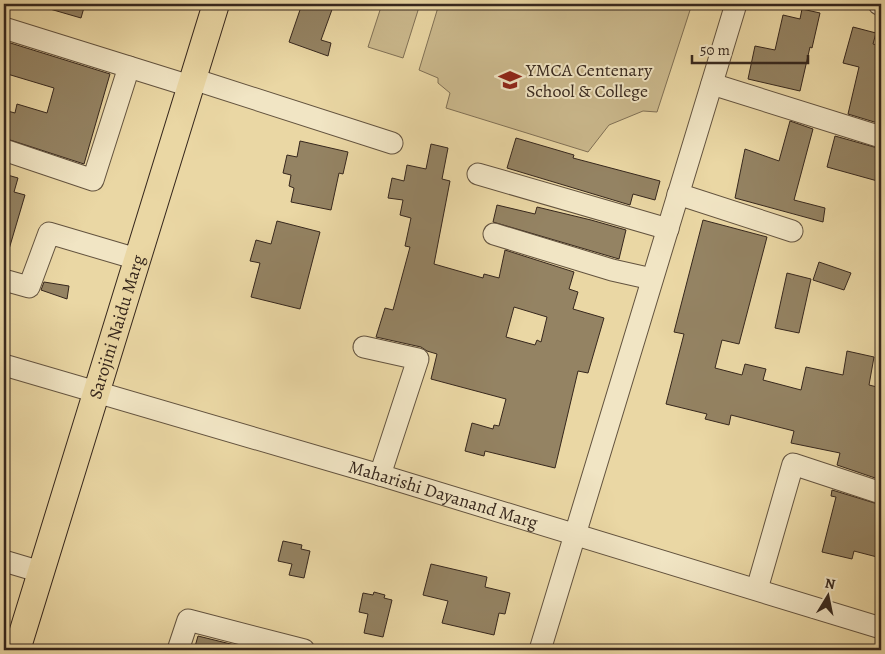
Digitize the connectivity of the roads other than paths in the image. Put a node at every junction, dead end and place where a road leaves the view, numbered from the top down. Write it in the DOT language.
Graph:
graph roads {
  1 [pos="216,4"];
  2 [pos="736,4"];
  3 [pos="4,28"];
  4 [pos="129,66"];
  5 [pos="192,82"];
  6 [pos="712,84"];
  7 [pos="881,137"];
  8 [pos="392,143"];
  9 [pos="4,150"];
  10 [pos="478,174"];
  11 [pos="678,194"];
  12 [pos="668,229"];
  13 [pos="792,231"];
  14 [pos="494,234"];
  15 [pos="137,259"];
  16 [pos="652,279"];
  17 [pos="4,280"];
  18 [pos="364,347"];
  19 [pos="4,365"];
  20 [pos="96,392"];
  21 [pos="380,475"];
  22 [pos="881,493"];
  23 [pos="576,535"];
  24 [pos="4,561"];
  25 [pos="41,572"];
  26 [pos="757,589"];
  27 [pos="881,628"];
  28 [pos="17,650"];
  29 [pos="178,650"];
  30 [pos="304,650"];
  31 [pos="540,650"];
  1 -- 5 [label="main road, Sarojini Naidu Marg"];
  2 -- 6 [label="street"];
  3 -- 4 [label="street"];
  4 -- 5 [label="street"];
  4 -- 9 [label="street"];
  5 -- 8 [label="street"];
  5 -- 15 [label="main road, Sarojini Naidu Marg"];
  6 -- 7 [label="street"];
  6 -- 11 [label="street"];
  10 -- 12 [label="street"];
  11 -- 12 [label="street"];
  11 -- 13 [label="street"];
  12 -- 16 [label="street"];
  14 -- 16 [label="street"];
  15 -- 17 [label="street"];
  15 -- 20 [label="main road, Sarojini Naidu Marg"];
  16 -- 23 [label="street"];
  18 -- 21 [label="street"];
  19 -- 20 [label="street, Maharishi Dayanand Marg"];
  20 -- 21 [label="street, Maharishi Dayanand Marg"];
  20 -- 25 [label="main road, Sarojini Naidu Marg"];
  21 -- 23 [label="street, Maharishi Dayanand Marg"];
  22 -- 26 [label="street"];
  23 -- 26 [label="street, Maharishi Dayanand Marg"];
  23 -- 31 [label="street"];
  24 -- 25 [label="street"];
  25 -- 28 [label="main road, Sarojini Naidu Marg"];
  26 -- 27 [label="street, Maharishi Dayanand Marg"];
  29 -- 30 [label="street"];
}
